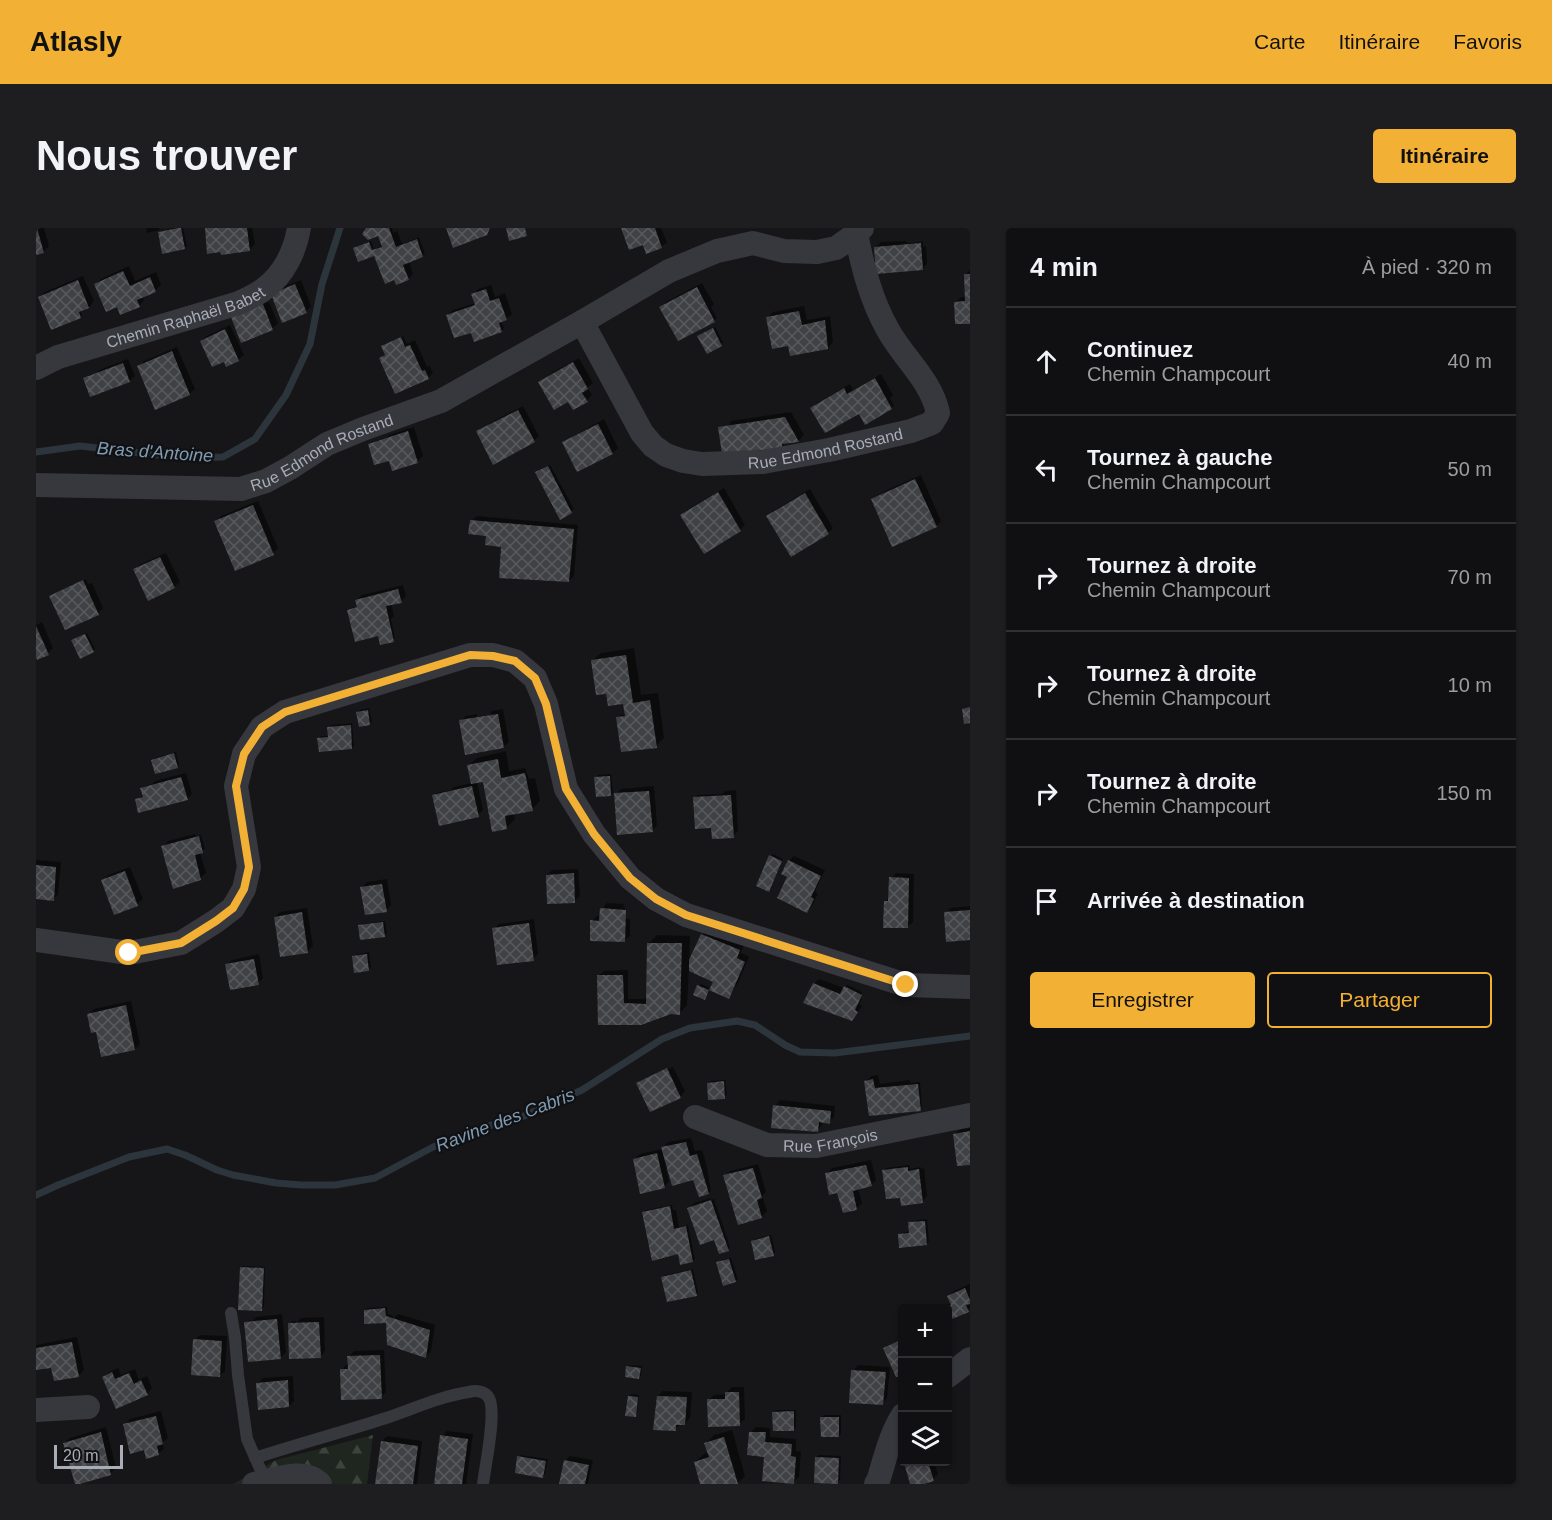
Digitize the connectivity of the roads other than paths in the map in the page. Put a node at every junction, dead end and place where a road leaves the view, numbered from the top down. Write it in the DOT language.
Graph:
graph roads {
  1 [pos="299,228"];
  2 [pos="859,231"];
  3 [pos="582,322"];
  4 [pos="36,368"];
  5 [pos="36,485"];
  6 [pos="36,940"];
  7 [pos="970,987"];
  8 [pos="970,1115"];
  9 [pos="695,1117"];
  10 [pos="231,1313"];
  11 [pos="970,1359"];
  12 [pos="952,1373"];
  13 [pos="88,1407"];
  14 [pos="36,1410"];
  15 [pos="898,1422"];
  16 [pos="255,1458"];
  17 [pos="260,1483"];
  18 [pos="320,1484"];
  19 [pos="483,1484"];
  20 [pos="876,1484"];
  1 -- 4 [label="street, Chemin Raphaël Babet"];
  2 -- 3 [label="street, Rue Edmond Rostand"];
  2 -- 3 [label="street, Rue Edmond Rostand"];
  3 -- 5 [label="street, Rue Edmond Rostand"];
  6 -- 7 [label="street"];
  8 -- 9 [label="street, Rue François"];
  10 -- 16 [label="lane"];
  11 -- 12 [label="street"];
  13 -- 14 [label="street"];
  15 -- 20 [label="street"];
  16 -- 17 [label="lane"];
  16 -- 19 [label="lane"];
  17 -- 18 [label="street"];
}
